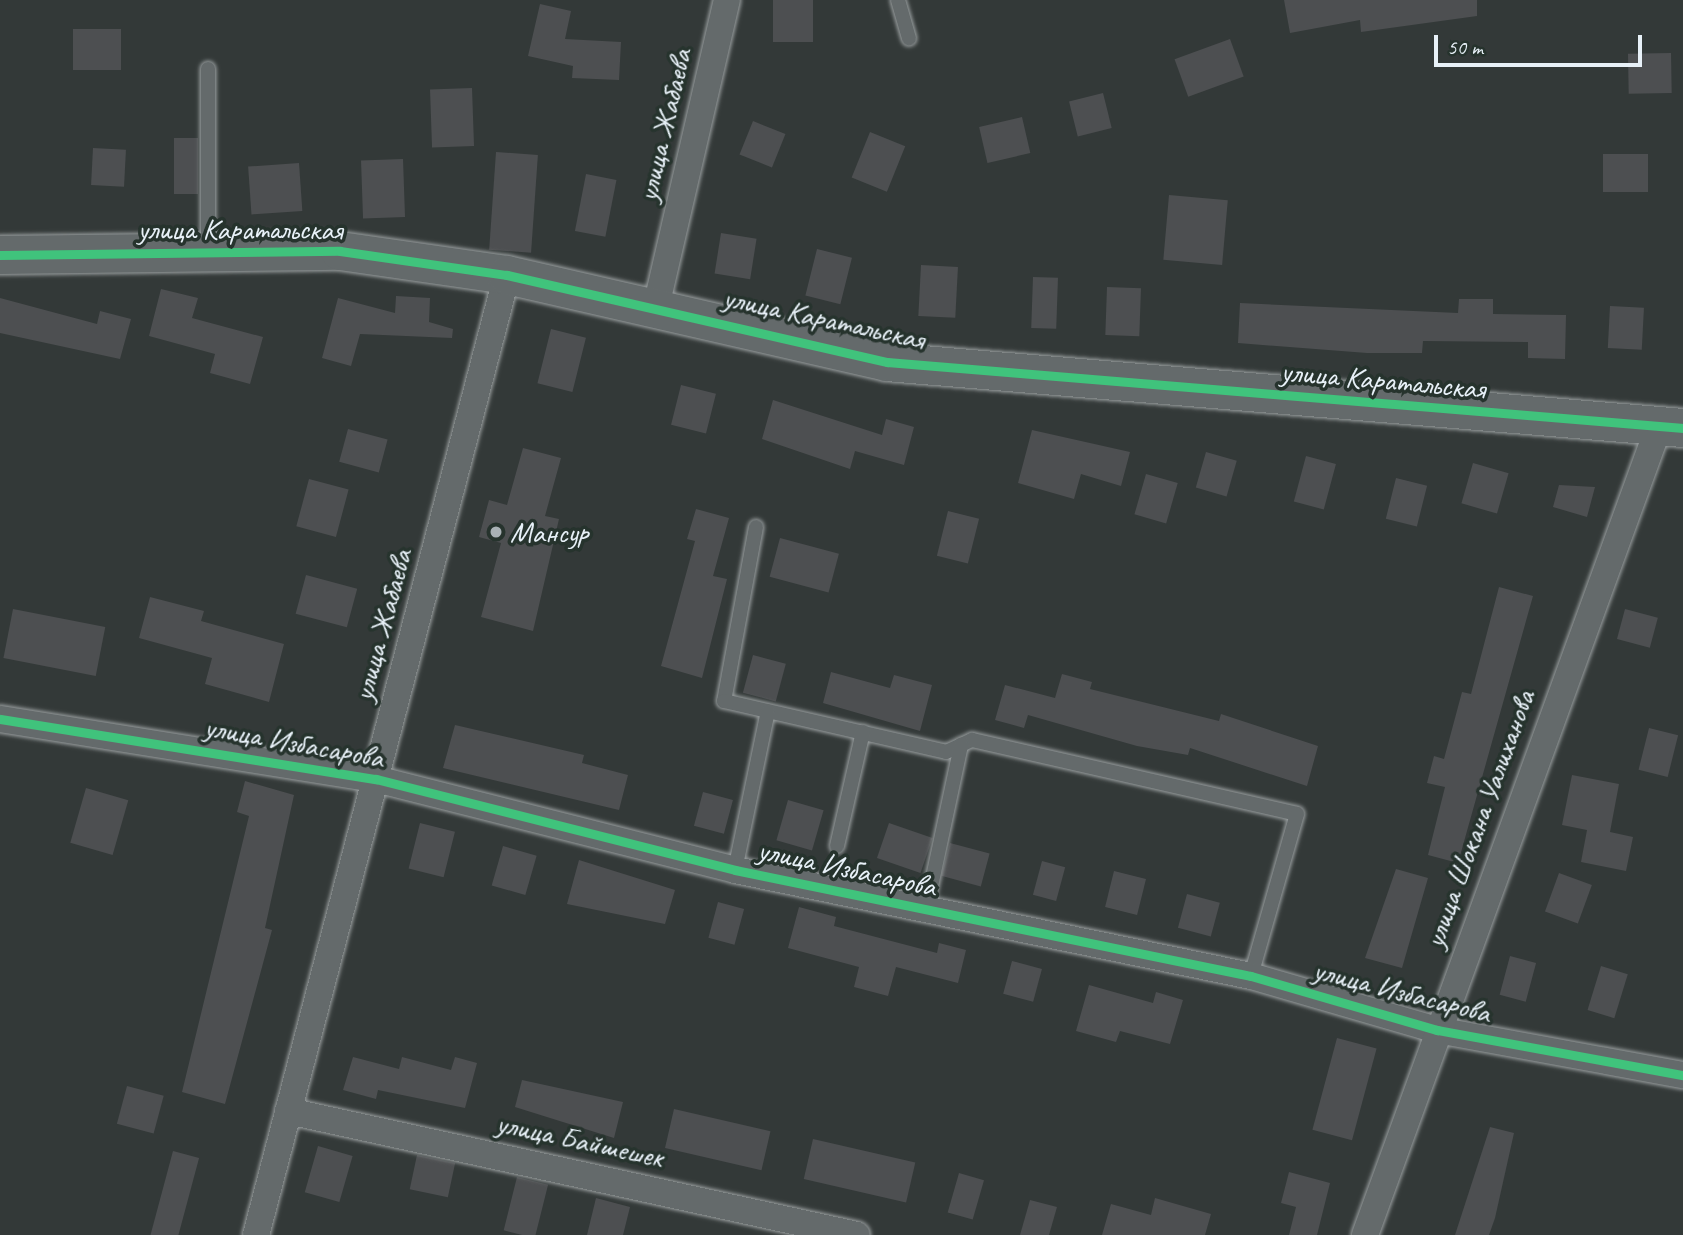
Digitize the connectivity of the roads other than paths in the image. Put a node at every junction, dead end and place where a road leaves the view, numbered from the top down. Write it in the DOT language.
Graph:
graph roads {
  1 [pos="727,0"];
  2 [pos="898,0"];
  3 [pos="909,38"];
  4 [pos="208,69"];
  5 [pos="208,252"];
  6 [pos="0,256"];
  7 [pos="507,275"];
  8 [pos="656,307"];
  9 [pos="1671,427"];
  10 [pos="756,527"];
  11 [pos="768,711"];
  12 [pos="0,719"];
  13 [pos="863,733"];
  14 [pos="961,745"];
  15 [pos="376,779"];
  16 [pos="837,846"];
  17 [pos="735,870"];
  18 [pos="926,909"];
  19 [pos="1251,976"];
  20 [pos="1437,1030"];
  21 [pos="1683,1075"];
  22 [pos="288,1111"];
  23 [pos="256,1235"];
  24 [pos="857,1235"];
  25 [pos="1365,1235"];
  1 -- 8 [label="street, улица Жабаева"];
  2 -- 3 [label="lane"];
  4 -- 5 [label="lane"];
  5 -- 6 [label="street, улица Каратальская"];
  5 -- 7 [label="street, улица Каратальская"];
  7 -- 8 [label="street, улица Каратальская"];
  7 -- 15 [label="street, улица Жабаева"];
  8 -- 9 [label="street, улица Каратальская"];
  9 -- 20 [label="street, улица Шокана Уалиханова"];
  10 -- 11 [label="lane"];
  11 -- 13 [label="lane"];
  11 -- 17 [label="lane"];
  12 -- 15 [label="street, улица Избасарова"];
  13 -- 14 [label="lane"];
  13 -- 16 [label="lane"];
  14 -- 18 [label="lane"];
  14 -- 19 [label="lane"];
  15 -- 17 [label="street, улица Избасарова"];
  15 -- 22 [label="street, улица Жабаева"];
  17 -- 18 [label="street, улица Избасарова"];
  18 -- 19 [label="street, улица Избасарова"];
  19 -- 20 [label="street, улица Избасарова"];
  20 -- 21 [label="street, улица Избасарова"];
  20 -- 25 [label="street, улица Шокана Уалиханова"];
  22 -- 23 [label="street, улица Жабаева"];
  22 -- 24 [label="street, улица Байшешек"];
}
